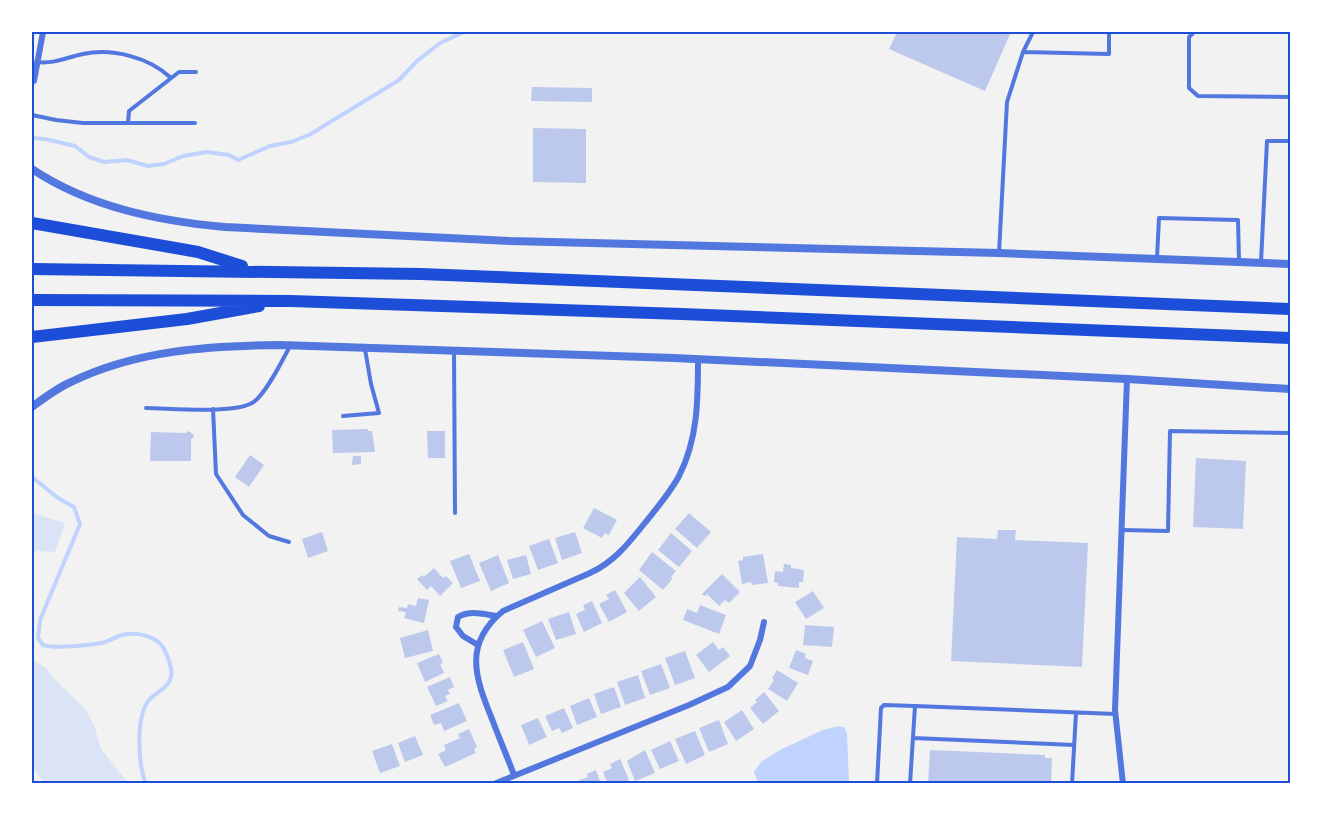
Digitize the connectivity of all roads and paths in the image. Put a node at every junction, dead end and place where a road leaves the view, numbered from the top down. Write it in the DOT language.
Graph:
graph roads {
  1 [pos="43,32"];
  2 [pos="1033,32"];
  3 [pos="1109,32"];
  4 [pos="1194,32"];
  5 [pos="1023,52"];
  6 [pos="36,62"];
  7 [pos="196,72"];
  8 [pos="171,78"];
  9 [pos="34,81"];
  10 [pos="1290,97"];
  11 [pos="32,115"];
  12 [pos="128,123"];
  13 [pos="195,123"];
  14 [pos="1290,141"];
  15 [pos="32,169"];
  16 [pos="32,223"];
  17 [pos="999,253"];
  18 [pos="1157,259"];
  19 [pos="1239,262"];
  20 [pos="1262,263"];
  21 [pos="1290,264"];
  22 [pos="32,269"];
  23 [pos="254,270"];
  24 [pos="32,300"];
  25 [pos="291,301"];
  26 [pos="1290,309"];
  27 [pos="32,337"];
  28 [pos="1290,338"];
  29 [pos="290,345"];
  30 [pos="365,348"];
  31 [pos="454,351"];
  32 [pos="699,359"];
  33 [pos="1127,379"];
  34 [pos="1290,389"];
  35 [pos="32,407"];
  36 [pos="146,408"];
  37 [pos="213,409"];
  38 [pos="343,416"];
  39 [pos="1290,433"];
  40 [pos="455,513"];
  41 [pos="1122,530"];
  42 [pos="289,542"];
  43 [pos="496,616"];
  44 [pos="764,622"];
  45 [pos="478,645"];
  46 [pos="915,706"];
  47 [pos="1076,713"];
  48 [pos="1115,714"];
  49 [pos="913,738"];
  50 [pos="1074,745"];
  51 [pos="514,775"];
  52 [pos="494,783"];
  53 [pos="877,783"];
  54 [pos="910,783"];
  55 [pos="1072,783"];
  56 [pos="1123,783"];
  1 -- 6 [label="street"];
  2 -- 5 [label="lane"];
  3 -- 5 [label="lane"];
  4 -- 10 [label="lane"];
  5 -- 17 [label="lane"];
  6 -- 8 [label="lane"];
  6 -- 9 [label="street"];
  7 -- 8 [label="lane"];
  8 -- 12 [label="lane"];
  11 -- 12 [label="lane"];
  12 -- 13 [label="lane"];
  14 -- 20 [label="lane"];
  15 -- 17 [label="street"];
  16 -- 23 [label="highway"];
  17 -- 18 [label="street"];
  18 -- 19 [label="street"];
  18 -- 19 [label="lane"];
  19 -- 20 [label="street"];
  20 -- 21 [label="street"];
  22 -- 23 [label="highway"];
  23 -- 26 [label="highway"];
  24 -- 25 [label="highway"];
  25 -- 27 [label="highway"];
  25 -- 28 [label="highway"];
  29 -- 30 [label="street"];
  29 -- 35 [label="street"];
  29 -- 37 [label="lane"];
  30 -- 31 [label="street"];
  30 -- 38 [label="lane"];
  31 -- 32 [label="street"];
  31 -- 40 [label="lane"];
  32 -- 33 [label="street"];
  32 -- 43 [label="street"];
  33 -- 34 [label="street"];
  33 -- 41 [label="street"];
  36 -- 37 [label="lane"];
  37 -- 42 [label="lane"];
  39 -- 41 [label="lane"];
  41 -- 48 [label="street"];
  43 -- 45 [label="street"];
  43 -- 45 [label="street"];
  44 -- 51 [label="street"];
  45 -- 51 [label="street"];
  46 -- 47 [label="lane"];
  46 -- 49 [label="lane"];
  46 -- 53 [label="lane"];
  47 -- 48 [label="lane"];
  47 -- 50 [label="lane"];
  48 -- 56 [label="street"];
  49 -- 50 [label="lane"];
  49 -- 54 [label="lane"];
  50 -- 55 [label="lane"];
  51 -- 52 [label="street"];
}
